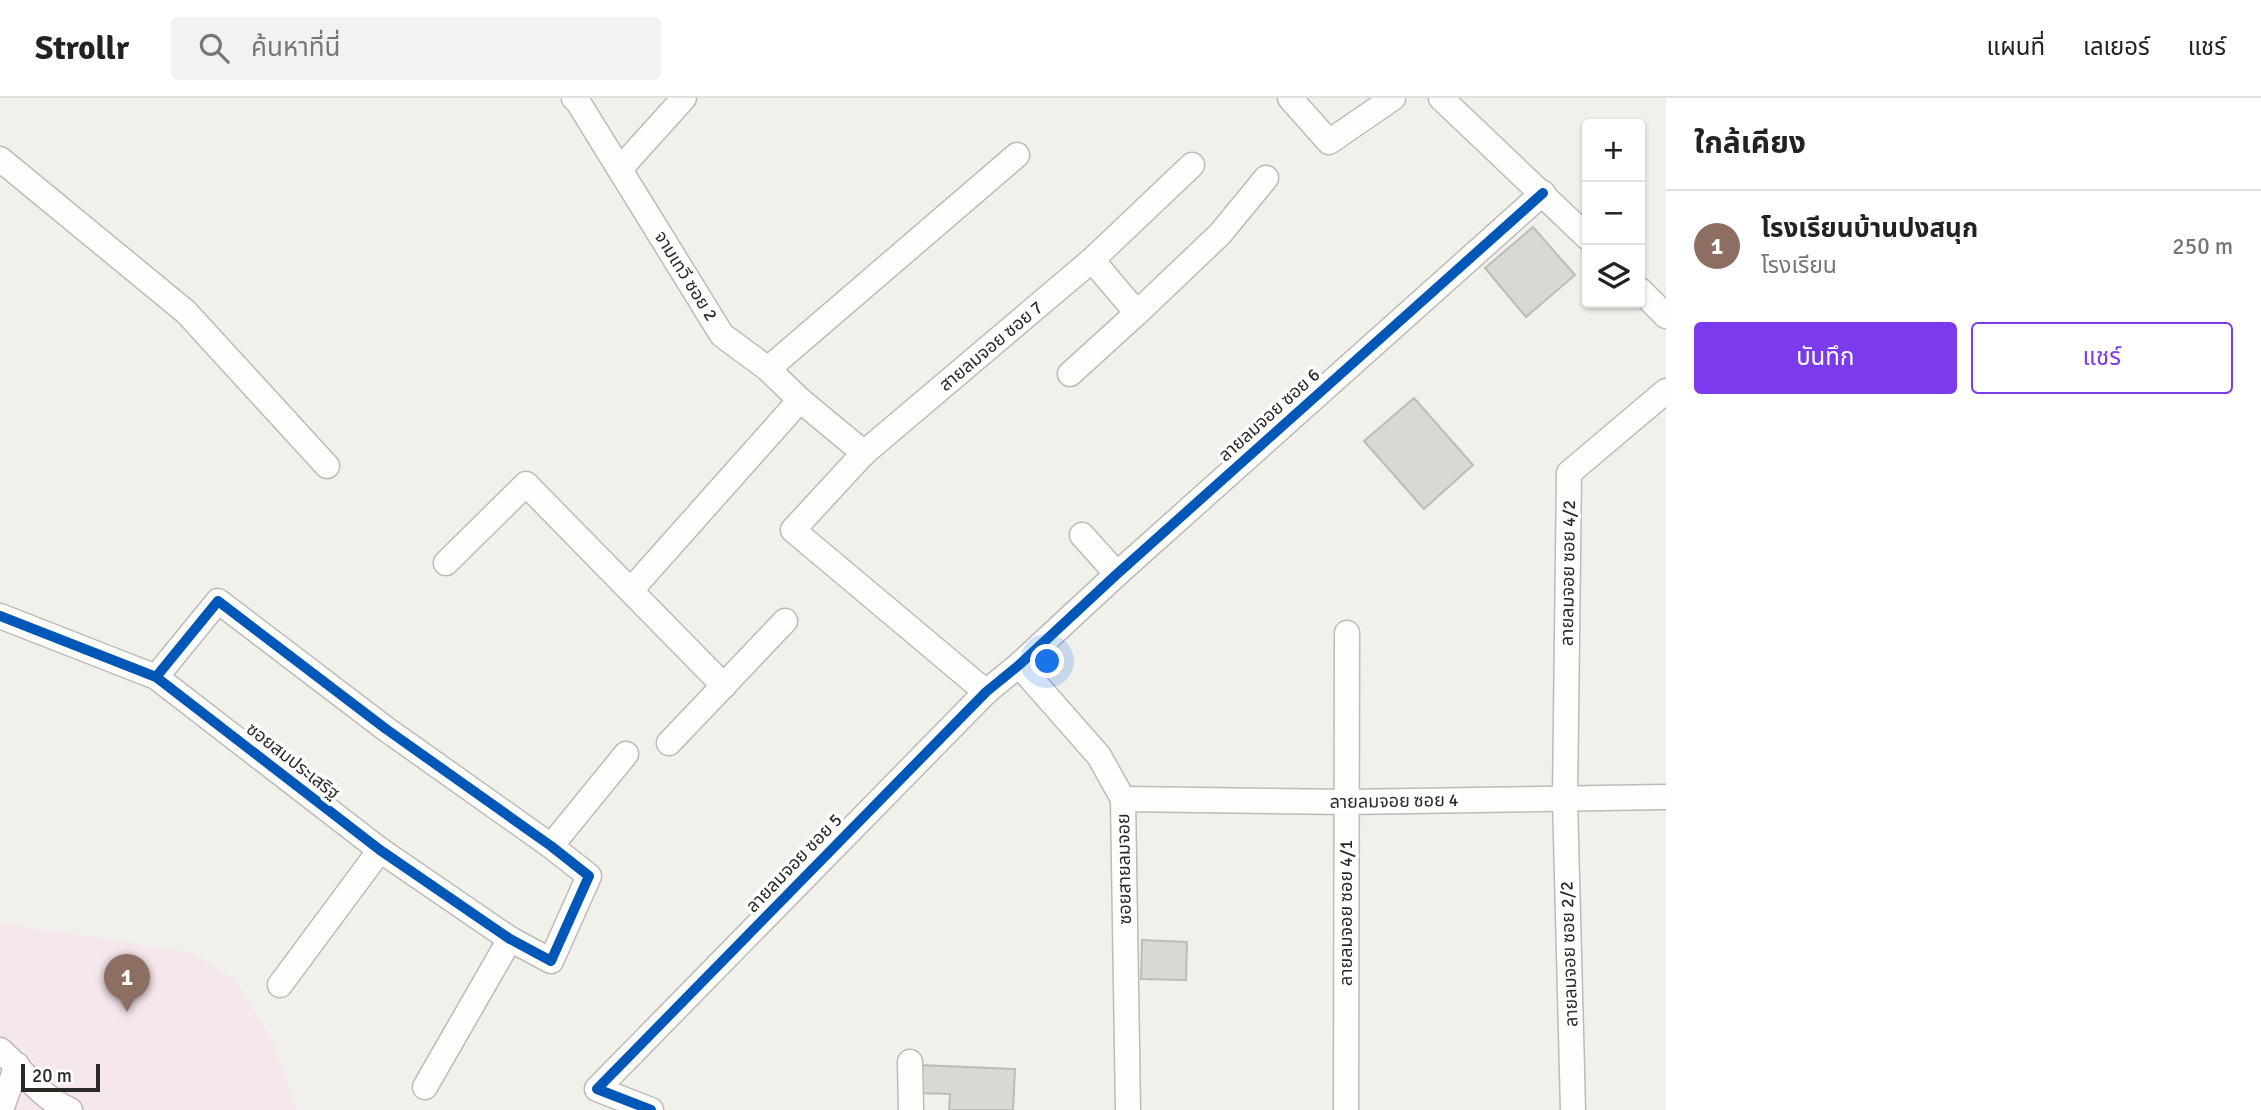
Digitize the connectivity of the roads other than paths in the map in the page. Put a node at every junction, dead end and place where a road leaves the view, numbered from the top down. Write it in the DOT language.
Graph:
graph roads {
  1 [pos="573,98"];
  2 [pos="684,98"];
  3 [pos="1290,98"];
  4 [pos="1393,98"];
  5 [pos="1441,98"];
  6 [pos="1017,155"];
  7 [pos="0,159"];
  8 [pos="1192,165"];
  9 [pos="620,169"];
  10 [pos="1266,178"];
  11 [pos="1543,193"];
  12 [pos="1582,232"];
  13 [pos="1092,260"];
  14 [pos="1645,295"];
  15 [pos="1137,313"];
  16 [pos="1666,316"];
  17 [pos="768,369"];
  18 [pos="1070,374"];
  19 [pos="1666,391"];
  20 [pos="800,400"];
  21 [pos="864,453"];
  22 [pos="327,466"];
  23 [pos="1082,535"];
  24 [pos="446,563"];
  25 [pos="1117,574"];
  26 [pos="631,590"];
  27 [pos="0,616"];
  28 [pos="785,621"];
  29 [pos="1348,633"];
  30 [pos="1019,665"];
  31 [pos="156,677"];
  32 [pos="724,686"];
  33 [pos="986,692"];
  34 [pos="670,743"];
  35 [pos="626,754"];
  36 [pos="1666,797"];
  37 [pos="1123,799"];
  38 [pos="1565,799"];
  39 [pos="1346,802"];
  40 [pos="551,846"];
  41 [pos="380,850"];
  42 [pos="510,939"];
  43 [pos="280,985"];
  44 [pos="9,1057"];
  45 [pos="910,1062"];
  46 [pos="425,1087"];
  47 [pos="1,1110"];
  48 [pos="70,1110"];
  49 [pos="651,1110"];
  50 [pos="911,1110"];
  51 [pos="1128,1110"];
  52 [pos="1346,1110"];
  53 [pos="1573,1110"];
  1 -- 9 [label="street, จามเทวี ซอย 2"];
  2 -- 9 [label="street"];
  3 -- 4 [label="street"];
  5 -- 11 [label="street"];
  6 -- 17 [label="street"];
  7 -- 22 [label="street"];
  8 -- 13 [label="street, สายลมจอย ซอย 7"];
  9 -- 17 [label="street, จามเทวี ซอย 2"];
  10 -- 15 [label="street"];
  11 -- 12 [label="street"];
  11 -- 25 [label="street, ลายลมจอย ซอย 6"];
  13 -- 15 [label="street"];
  13 -- 21 [label="street, สายลมจอย ซอย 7"];
  14 -- 16 [label="street"];
  15 -- 18 [label="street"];
  17 -- 20 [label="street, จามเทวี ซอย 2"];
  19 -- 38 [label="street, ลายลมจอย ซอย 4/2"];
  20 -- 21 [label="street, จามเทวี ซอย 2"];
  20 -- 26 [label="street"];
  21 -- 33 [label="street, สายลมจอย ซอย 7"];
  23 -- 25 [label="street"];
  24 -- 26 [label="street"];
  25 -- 30 [label="street, ลายลมจอย ซอย 6"];
  26 -- 32 [label="street"];
  27 -- 31 [label="street, ซอยสมประเสริฐ"];
  28 -- 32 [label="street"];
  29 -- 39 [label="street, ลายลมจอย ซอย 4/1"];
  30 -- 33 [label="street, ลายลมจอย ซอย 5"];
  30 -- 37 [label="street, ซอยสายลมจอย"];
  31 -- 40 [label="street"];
  31 -- 41 [label="street, ซอยสมประเสริฐ"];
  32 -- 34 [label="street"];
  33 -- 49 [label="street, ลายลมจอย ซอย 5"];
  35 -- 40 [label="street"];
  36 -- 38 [label="street, ลายลมจอย ซอย 4"];
  37 -- 39 [label="street, ลายลมจอย ซอย 4"];
  37 -- 51 [label="street, ซอยสายลมจอย"];
  38 -- 39 [label="street, ลายลมจอย ซอย 4"];
  38 -- 53 [label="street, ลายลมจอย ซอย 2/2"];
  39 -- 52 [label="street, ลายลมจอย ซอย 4/1"];
  40 -- 42 [label="street, ซอยสมประเสริฐ"];
  41 -- 42 [label="street, ซอยสมประเสริฐ"];
  41 -- 43 [label="street"];
  42 -- 46 [label="street"];
  44 -- 47 [label="street"];
  44 -- 48 [label="street"];
  45 -- 50 [label="street"];
}
